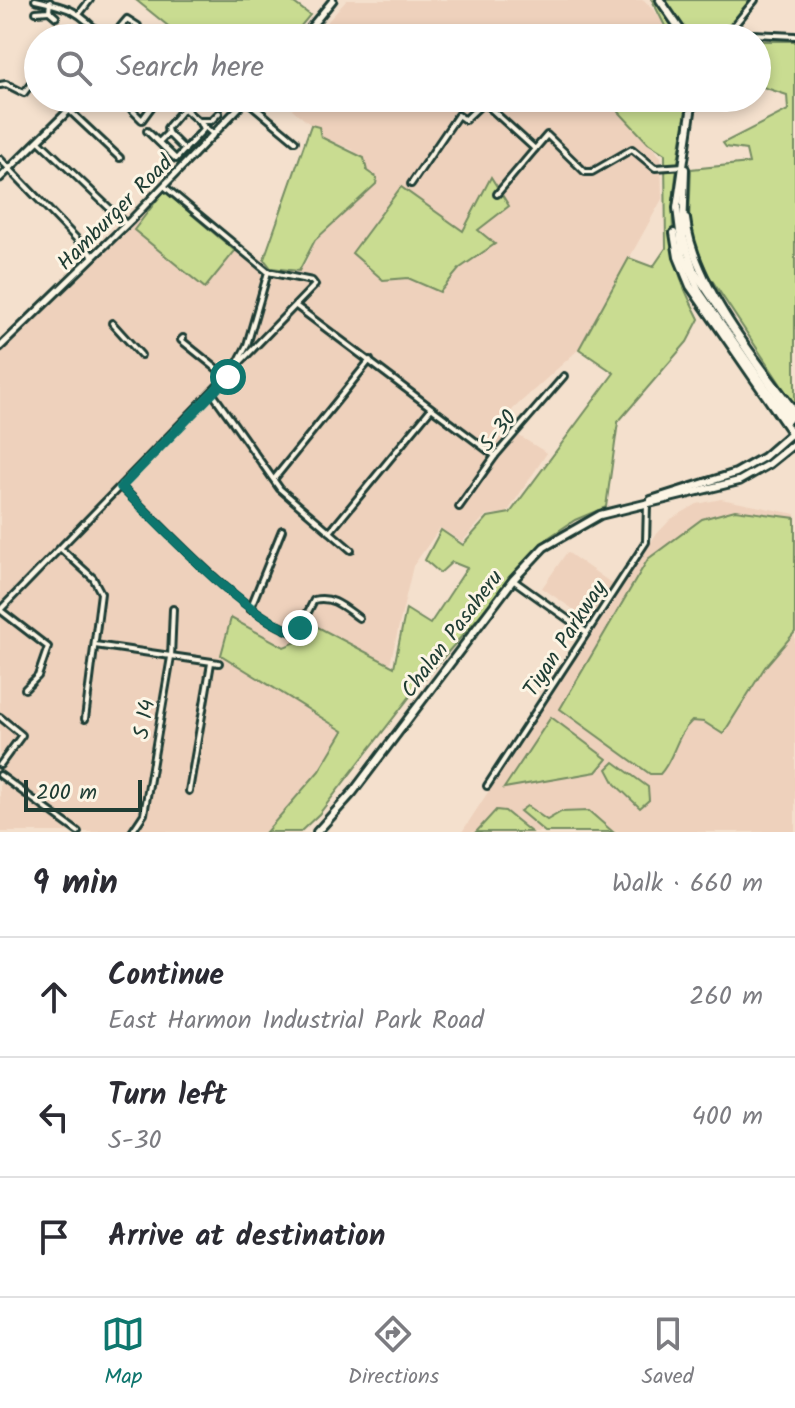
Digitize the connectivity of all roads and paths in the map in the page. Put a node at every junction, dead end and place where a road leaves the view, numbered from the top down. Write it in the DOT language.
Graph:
graph roads {
  1 [pos="35,0"];
  2 [pos="90,0"];
  3 [pos="333,0"];
  4 [pos="660,0"];
  5 [pos="755,0"];
  6 [pos="50,2"];
  7 [pos="49,11"];
  8 [pos="36,12"];
  9 [pos="80,13"];
  10 [pos="56,17"];
  11 [pos="90,24"];
  12 [pos="313,24"];
  13 [pos="676,24"];
  14 [pos="735,24"];
  15 [pos="771,35"];
  16 [pos="795,36"];
  17 [pos="0,85"];
  18 [pos="24,93"];
  19 [pos="67,112"];
  20 [pos="71,112"];
  21 [pos="134,112"];
  22 [pos="148,112"];
  23 [pos="183,112"];
  24 [pos="187,112"];
  25 [pos="235,112"];
  26 [pos="262,112"];
  27 [pos="472,112"];
  28 [pos="494,112"];
  29 [pos="691,112"];
  30 [pos="219,113"];
  31 [pos="199,122"];
  32 [pos="147,131"];
  33 [pos="168,133"];
  34 [pos="214,135"];
  35 [pos="39,141"];
  36 [pos="295,141"];
  37 [pos="159,142"];
  38 [pos="535,149"];
  39 [pos="185,150"];
  40 [pos="120,158"];
  41 [pos="0,159"];
  42 [pos="684,166"];
  43 [pos="8,170"];
  44 [pos="0,178"];
  45 [pos="411,184"];
  46 [pos="164,186"];
  47 [pos="682,187"];
  48 [pos="497,194"];
  49 [pos="125,223"];
  50 [pos="92,255"];
  51 [pos="268,272"];
  52 [pos="296,306"];
  53 [pos="112,323"];
  54 [pos="183,338"];
  55 [pos="0,347"];
  56 [pos="141,355"];
  57 [pos="371,359"];
  58 [pos="564,376"];
  59 [pos="228,377"];
  60 [pos="213,394"];
  61 [pos="430,410"];
  62 [pos="792,416"];
  63 [pos="794,436"];
  64 [pos="495,456"];
  65 [pos="274,479"];
  66 [pos="121,487"];
  67 [pos="647,502"];
  68 [pos="459,507"];
  69 [pos="282,530"];
  70 [pos="330,532"];
  71 [pos="61,549"];
  72 [pos="351,550"];
  73 [pos="513,580"];
  74 [pos="173,609"];
  75 [pos="250,609"];
  76 [pos="0,610"];
  77 [pos="359,618"];
  78 [pos="587,632"];
  79 [pos="95,645"];
  80 [pos="171,657"];
  81 [pos="211,663"];
  82 [pos="219,663"];
  83 [pos="25,689"];
  84 [pos="0,717"];
  85 [pos="85,719"];
  86 [pos="0,765"];
  87 [pos="0,775"];
  88 [pos="487,786"];
  89 [pos="189,791"];
  90 [pos="78,832"];
  91 [pos="132,832"];
  92 [pos="317,832"];
  1 -- 6 [label="street"];
  2 -- 9 [label="street"];
  3 -- 12 [label="street"];
  4 -- 13 [label="main road"];
  5 -- 14 [label="street"];
  6 -- 7 [label="street"];
  6 -- 9 [label="street"];
  7 -- 8 [label="street"];
  7 -- 10 [label="street"];
  9 -- 11 [label="street"];
  15 -- 16 [label="street"];
  17 -- 18 [label="street"];
  19 -- 35 [label="street"];
  20 -- 40 [label="street"];
  21 -- 22 [label="street"];
  23 -- 33 [label="street"];
  24 -- 31 [label="street"];
  25 -- 34 [label="street, Hamburger Road"];
  26 -- 36 [label="street"];
  27 -- 45 [label="street"];
  28 -- 38 [label="street"];
  29 -- 42 [label="main road"];
  30 -- 31 [label="street"];
  31 -- 34 [label="street"];
  31 -- 39 [label="street"];
  32 -- 37 [label="street"];
  33 -- 37 [label="street"];
  33 -- 39 [label="street"];
  34 -- 46 [label="street, Hamburger Road"];
  35 -- 43 [label="street"];
  35 -- 49 [label="street"];
  37 -- 39 [label="street"];
  38 -- 42 [label="street"];
  38 -- 48 [label="street"];
  41 -- 43 [label="street"];
  42 -- 47 [label="main road"];
  43 -- 44 [label="street"];
  43 -- 50 [label="street"];
  46 -- 49 [label="street, Hamburger Road"];
  46 -- 51 [label="street"];
  47 -- 62 [label="main road"];
  47 -- 63 [label="main road"];
  49 -- 50 [label="street, Hamburger Road"];
  50 -- 55 [label="street, Hamburger Road"];
  51 -- 52 [label="street"];
  51 -- 59 [label="street"];
  52 -- 57 [label="street"];
  52 -- 59 [label="street"];
  53 -- 56 [label="street"];
  54 -- 59 [label="street"];
  57 -- 61 [label="street"];
  57 -- 65 [label="street"];
  58 -- 64 [label="street, S-30"];
  59 -- 60 [label="street"];
  60 -- 65 [label="street"];
  60 -- 66 [label="street"];
  61 -- 64 [label="street"];
  61 -- 70 [label="street"];
  63 -- 67 [label="main road, Chalan Pasaheru"];
  64 -- 68 [label="street, S-30"];
  65 -- 70 [label="street"];
  66 -- 71 [label="street"];
  66 -- 75 [label="street"];
  67 -- 73 [label="main road, Chalan Pasaheru"];
  67 -- 78 [label="street, Tiyan Parkway"];
  69 -- 75 [label="street"];
  70 -- 72 [label="street"];
  71 -- 76 [label="street"];
  71 -- 79 [label="street"];
  73 -- 78 [label="street"];
  73 -- 92 [label="main road, Chalan Pasaheru"];
  74 -- 80 [label="street, S 14"];
  75 -- 77 [label="street"];
  76 -- 83 [label="street"];
  78 -- 88 [label="street, Tiyan Parkway"];
  79 -- 80 [label="street"];
  79 -- 85 [label="street"];
  80 -- 81 [label="street"];
  80 -- 91 [label="street, S 14"];
  81 -- 82 [label="street"];
  81 -- 89 [label="street"];
  84 -- 86 [label="street"];
  87 -- 90 [label="street"];
}
